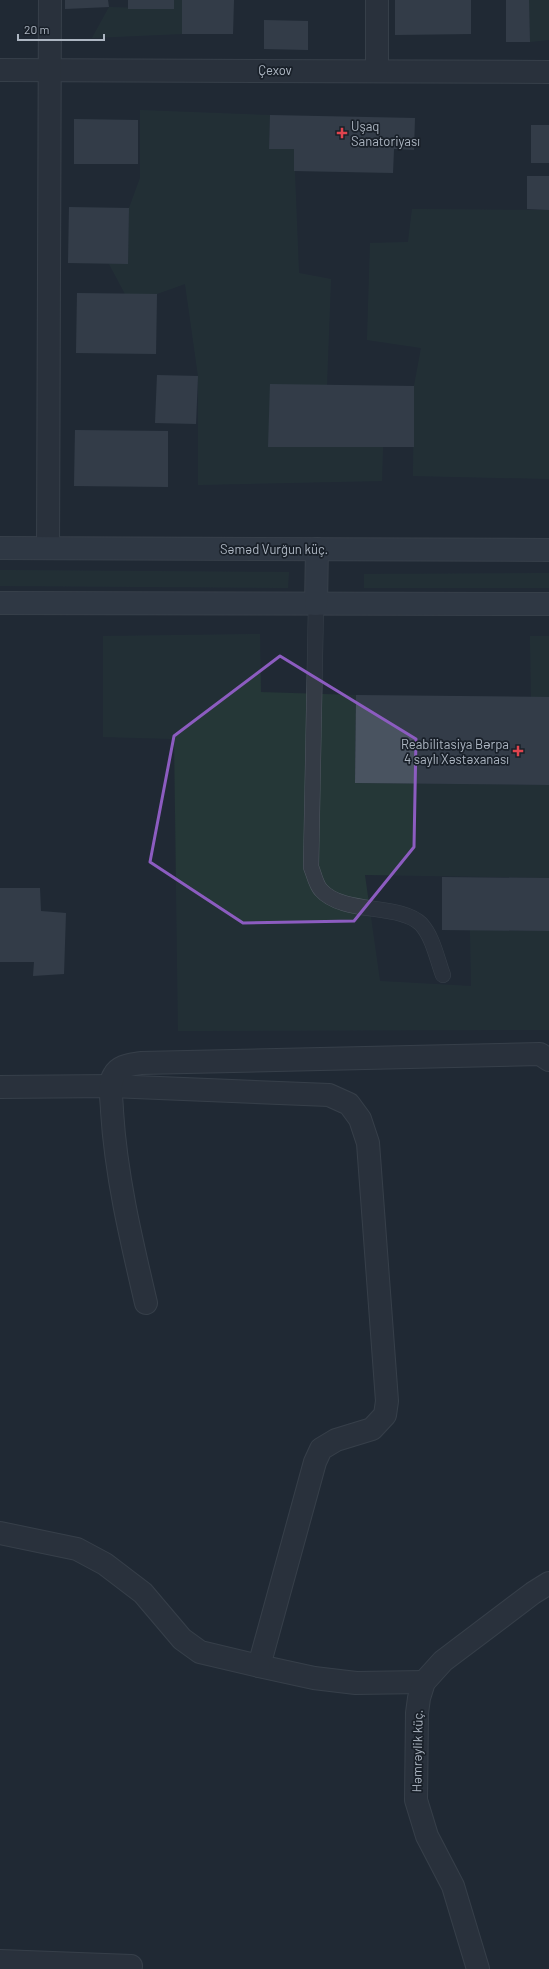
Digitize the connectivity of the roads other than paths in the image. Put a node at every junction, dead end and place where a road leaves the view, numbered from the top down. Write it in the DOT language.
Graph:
graph roads {
  1 [pos="50,0"];
  2 [pos="377,0"];
  3 [pos="0,70"];
  4 [pos="50,70"];
  5 [pos="377,70"];
  6 [pos="549,72"];
  7 [pos="0,548"];
  8 [pos="48,548"];
  9 [pos="317,549"];
  10 [pos="549,550"];
  11 [pos="0,603"];
  12 [pos="316,604"];
  13 [pos="549,604"];
  14 [pos="443,975"];
  15 [pos="549,1060"];
  16 [pos="111,1086"];
  17 [pos="0,1087"];
  18 [pos="146,1303"];
  19 [pos="0,1533"];
  20 [pos="549,1584"];
  21 [pos="259,1666"];
  22 [pos="424,1682"];
  23 [pos="0,1961"];
  24 [pos="131,1966"];
  25 [pos="478,1969"];
  1 -- 4 [label="street"];
  2 -- 5 [label="street"];
  3 -- 4 [label="street, Çexov"];
  4 -- 5 [label="street, Çexov"];
  4 -- 8 [label="street"];
  5 -- 6 [label="street, Çexov"];
  7 -- 8 [label="main road, Səməd Vurğun küç."];
  8 -- 9 [label="main road, Səməd Vurğun küç."];
  9 -- 10 [label="main road, Səməd Vurğun küç."];
  9 -- 12 [label="main road"];
  11 -- 12 [label="main road"];
  12 -- 13 [label="main road"];
  12 -- 14 [label="lane"];
  15 -- 16 [label="street"];
  16 -- 17 [label="street"];
  16 -- 18 [label="street"];
  16 -- 21 [label="street"];
  19 -- 21 [label="street"];
  20 -- 22 [label="street, Həmrəylik küç."];
  21 -- 22 [label="street"];
  22 -- 25 [label="street, Həmrəylik küç."];
  23 -- 24 [label="street"];
}
